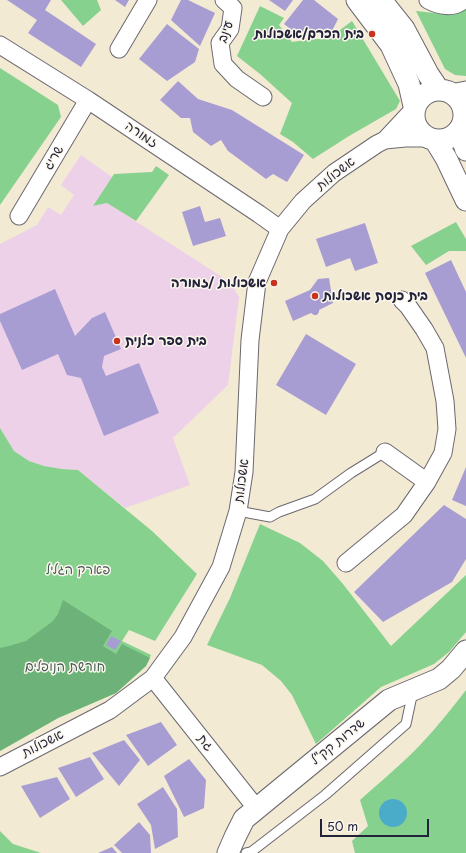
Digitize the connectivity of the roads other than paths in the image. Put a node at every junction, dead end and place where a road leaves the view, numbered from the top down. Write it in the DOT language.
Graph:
graph roads {
  1 [pos="148,0"];
  2 [pos="224,0"];
  3 [pos="357,0"];
  4 [pos="380,0"];
  5 [pos="428,0"];
  6 [pos="462,1"];
  7 [pos="0,45"];
  8 [pos="119,49"];
  9 [pos="452,91"];
  10 [pos="263,97"];
  11 [pos="88,100"];
  12 [pos="414,108"];
  13 [pos="463,120"];
  14 [pos="432,139"];
  15 [pos="385,140"];
  16 [pos="466,150"];
  17 [pos="466,200"];
  18 [pos="19,216"];
  19 [pos="280,229"];
  20 [pos="402,300"];
  21 [pos="386,452"];
  22 [pos="427,482"];
  23 [pos="238,511"];
  24 [pos="346,563"];
  25 [pos="466,651"];
  26 [pos="153,678"];
  27 [pos="413,691"];
  28 [pos="0,766"];
  29 [pos="257,809"];
  30 [pos="228,853"];
  31 [pos="246,853"];
  1 -- 8 [label="street"];
  2 -- 10 [label="street, עינב"];
  3 -- 12 [label="street"];
  4 -- 9 [label="street"];
  5 -- 6 [label="street"];
  7 -- 11 [label="street, זמורה"];
  9 -- 12 [label="street"];
  9 -- 13 [label="street"];
  11 -- 18 [label="street, שריג"];
  11 -- 19 [label="street, זמורה"];
  12 -- 14 [label="street"];
  12 -- 15 [label="street, אשכולות"];
  13 -- 14 [label="street"];
  13 -- 16 [label="street"];
  14 -- 15 [label="street, אשכולות"];
  14 -- 17 [label="street"];
  15 -- 19 [label="street, אשכולות"];
  19 -- 23 [label="street, אשכולות"];
  20 -- 22 [label="street"];
  21 -- 22 [label="street"];
  21 -- 23 [label="lane"];
  22 -- 24 [label="street"];
  23 -- 26 [label="street, אשכולות"];
  25 -- 27 [label="street, שדרות קק\"ל"];
  26 -- 28 [label="street, אשכולות"];
  26 -- 29 [label="street, גת"];
  27 -- 29 [label="street, שדרות קק\"ל"];
  27 -- 31 [label="lane"];
  29 -- 30 [label="street, שדרות קק\"ל"];
}
